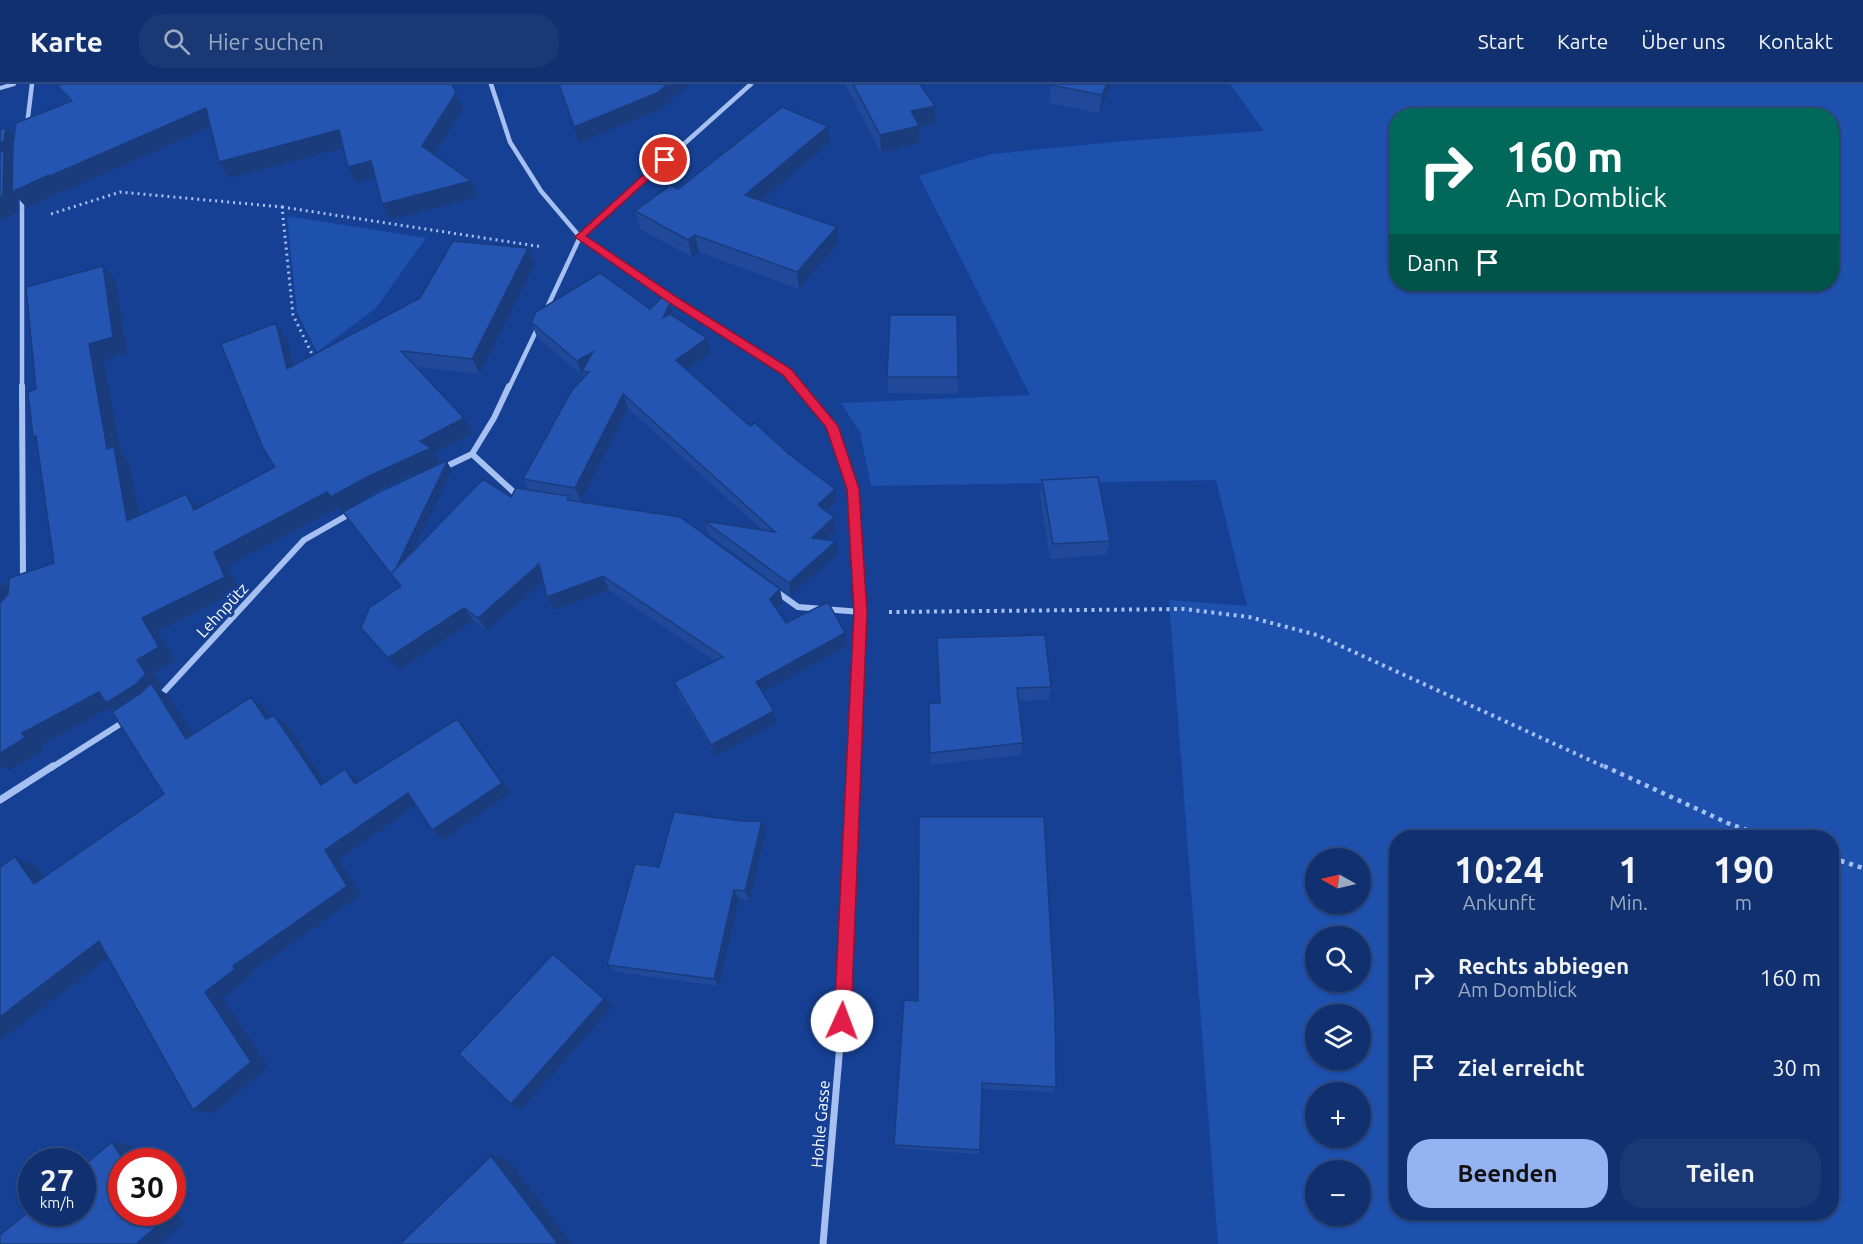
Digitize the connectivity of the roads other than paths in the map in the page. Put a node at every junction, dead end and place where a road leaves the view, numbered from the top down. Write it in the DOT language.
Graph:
graph roads {
  1 [pos="14,84"];
  2 [pos="32,84"];
  3 [pos="491,84"];
  4 [pos="751,84"];
  5 [pos="0,88"];
  6 [pos="27,128"];
  7 [pos="22,192"];
  8 [pos="580,237"];
  9 [pos="544,314"];
  10 [pos="539,324"];
  11 [pos="472,454"];
  12 [pos="432,472"];
  13 [pos="530,498"];
  14 [pos="363,507"];
  15 [pos="770,586"];
  16 [pos="22,593"];
  17 [pos="861,612"];
  18 [pos="155,701"];
  19 [pos="127,719"];
  20 [pos="0,800"];
  21 [pos="823,1244"];
  1 -- 5 [label="lane"];
  2 -- 6 [label="street"];
  3 -- 8 [label="street, Hohle Gasse"];
  4 -- 8 [label="street"];
  7 -- 16 [label="street"];
  8 -- 9 [label="street"];
  8 -- 17 [label="street, Hohle Gasse"];
  10 -- 11 [label="street"];
  11 -- 12 [label="street"];
  11 -- 13 [label="street"];
  14 -- 18 [label="street, Lehnpütz"];
  15 -- 17 [label="street"];
  17 -- 21 [label="street, Hohle Gasse"];
  19 -- 20 [label="street"];
}
